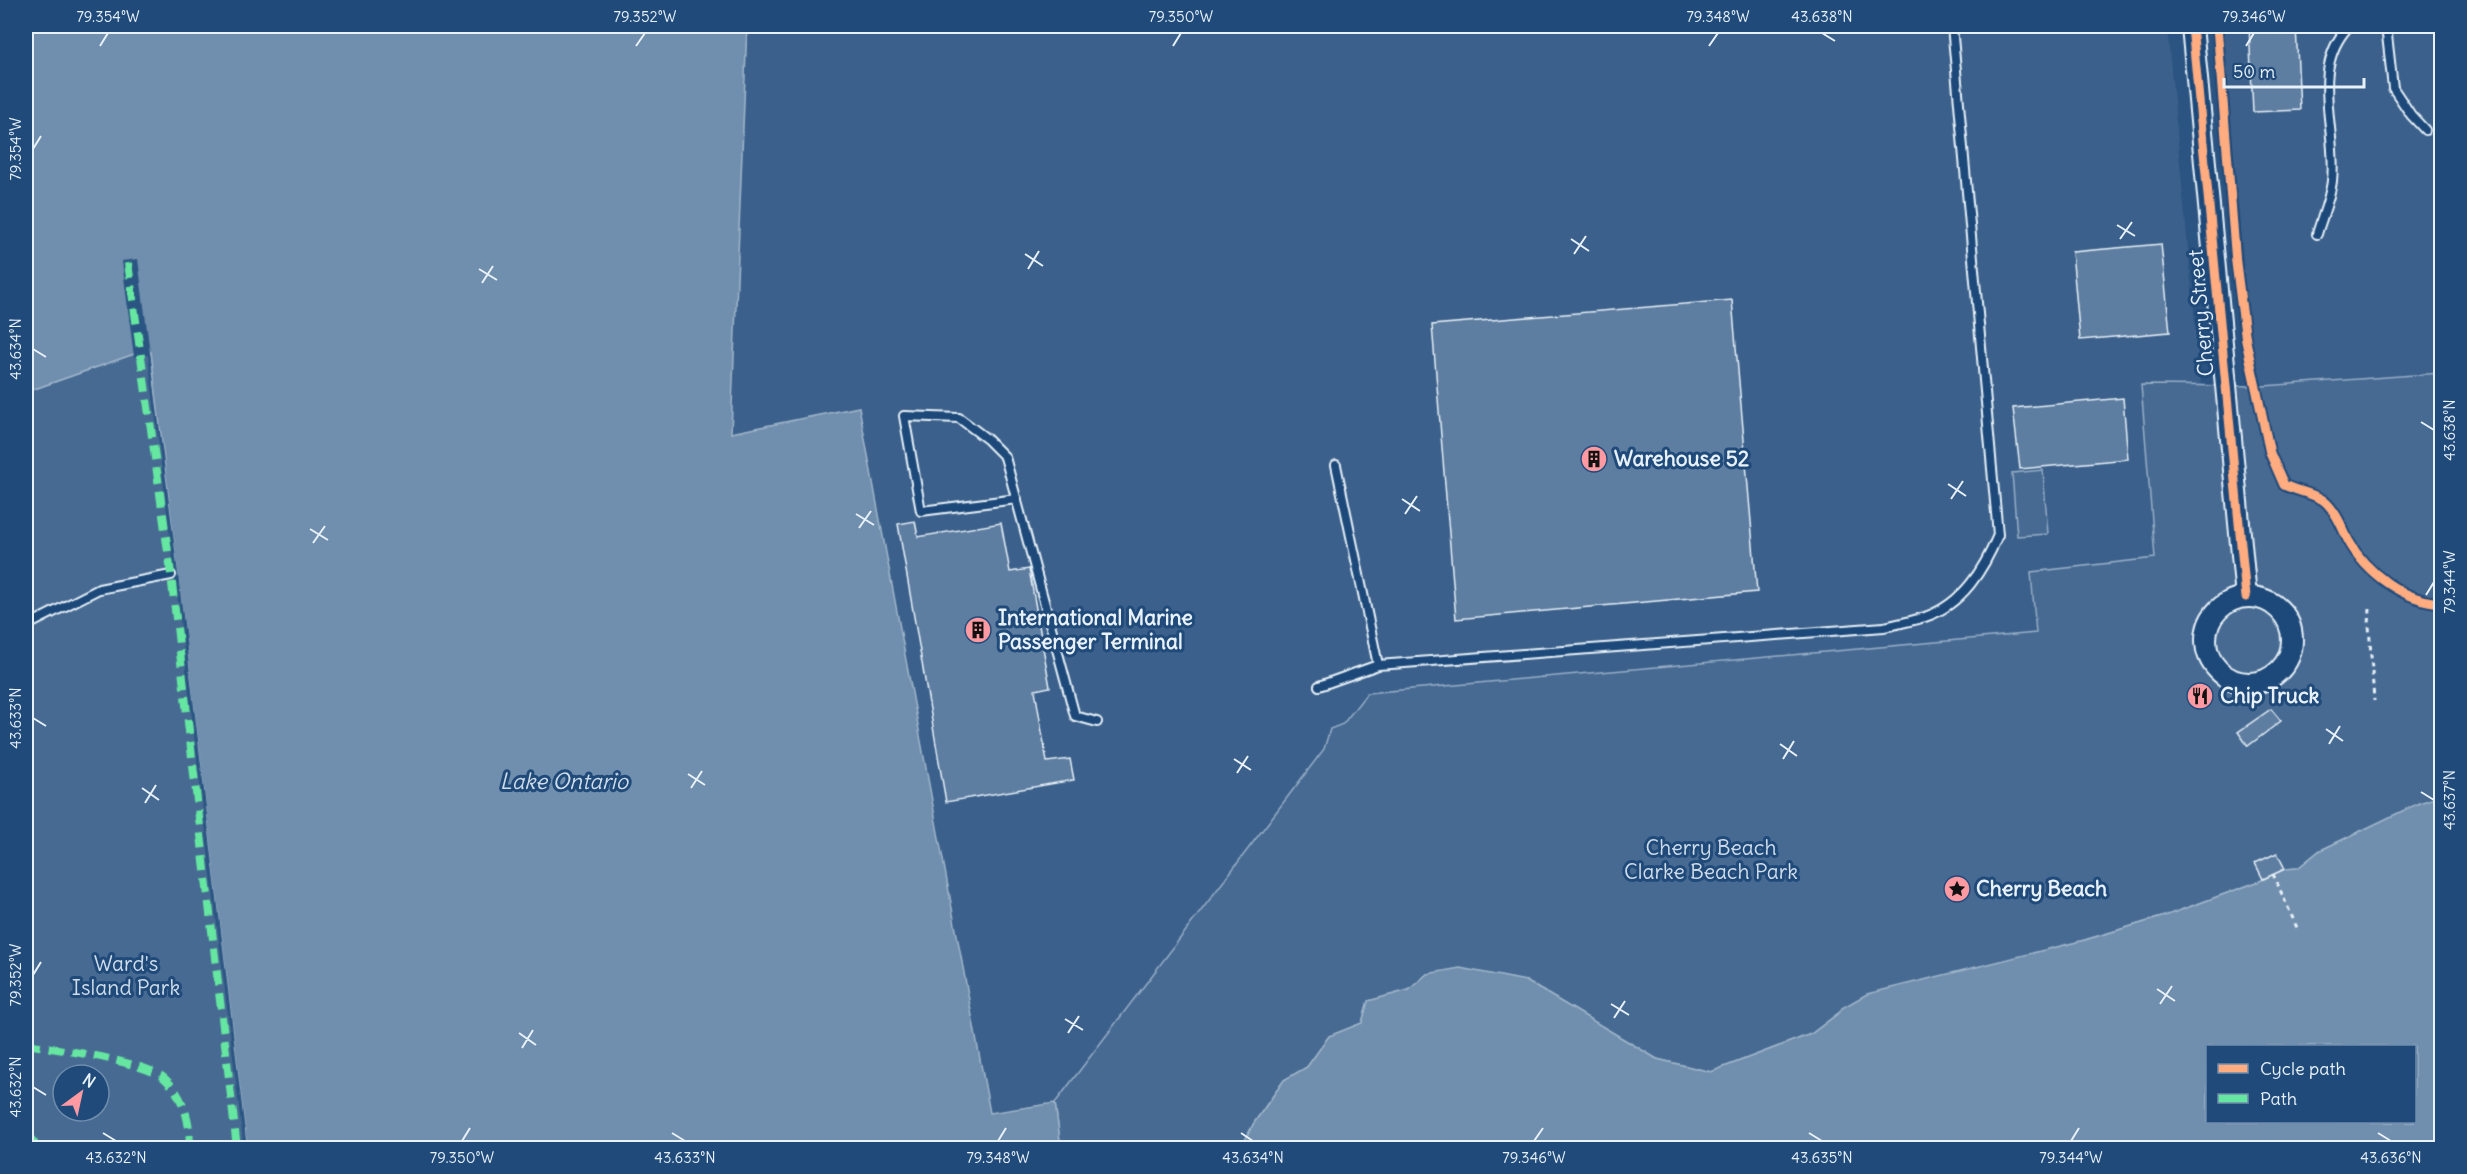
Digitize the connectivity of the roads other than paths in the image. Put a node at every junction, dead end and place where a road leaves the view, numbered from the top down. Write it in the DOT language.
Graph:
graph roads {
  1 [pos="1952,26"];
  2 [pos="2192,26"];
  3 [pos="2349,26"];
  4 [pos="2386,26"];
  5 [pos="2425,130"];
  6 [pos="2317,234"];
  7 [pos="1336,465"];
  8 [pos="1017,499"];
  9 [pos="171,575"];
  10 [pos="2246,597"];
  11 [pos="26,626"];
  12 [pos="1378,664"];
  13 [pos="1319,686"];
  14 [pos="1097,722"];
  1 -- 12 [label="lane"];
  2 -- 10 [label="street, Cherry Street"];
  3 -- 6 [label="lane"];
  4 -- 5 [label="lane"];
  7 -- 12 [label="lane"];
  8 -- 8 [label="lane"];
  8 -- 14 [label="lane"];
  9 -- 11 [label="lane"];
  10 -- 10 [label="street"];
  12 -- 13 [label="lane"];
}
